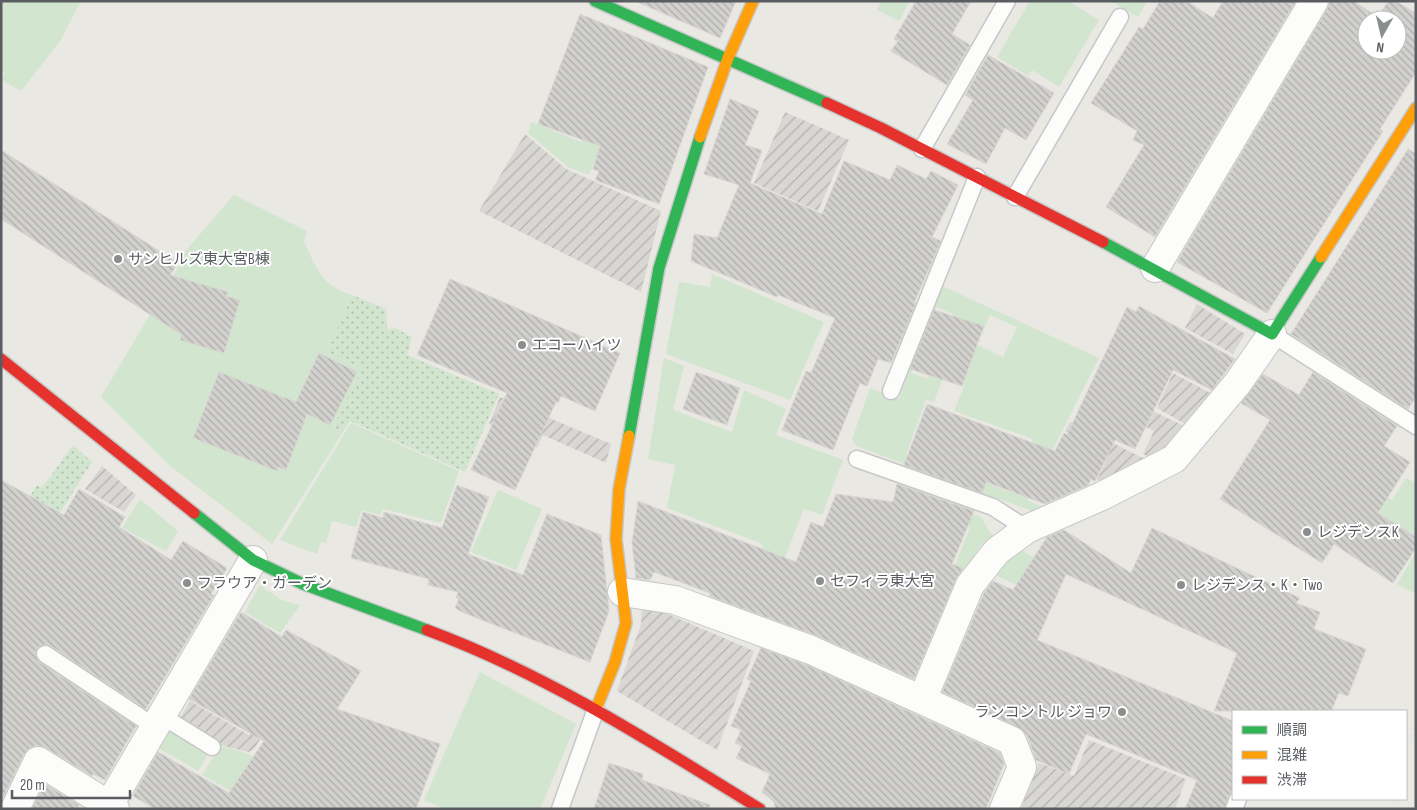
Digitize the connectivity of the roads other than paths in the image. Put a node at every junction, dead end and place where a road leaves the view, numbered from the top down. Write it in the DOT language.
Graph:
graph roads {
  1 [pos="595,1"];
  2 [pos="752,1"];
  3 [pos="1007,1"];
  4 [pos="1314,1"];
  5 [pos="1120,17"];
  6 [pos="728,58"];
  7 [pos="1416,108"];
  8 [pos="922,149"];
  9 [pos="977,177"];
  10 [pos="1015,196"];
  11 [pos="1155,268"];
  12 [pos="1272,334"];
  13 [pos="1,359"];
  14 [pos="891,390"];
  15 [pos="1416,426"];
  16 [pos="856,459"];
  17 [pos="1027,529"];
  18 [pos="253,560"];
  19 [pos="622,592"];
  20 [pos="45,654"];
  21 [pos="922,700"];
  22 [pos="596,709"];
  23 [pos="159,722"];
  24 [pos="212,747"];
  25 [pos="112,807"];
  26 [pos="15,809"];
  27 [pos="560,809"];
  28 [pos="760,809"];
  29 [pos="1004,809"];
  1 -- 6 [label="street"];
  2 -- 6 [label="street"];
  3 -- 8 [label="lane"];
  4 -- 11 [label="street"];
  5 -- 10 [label="lane"];
  6 -- 8 [label="street"];
  6 -- 19 [label="street"];
  7 -- 12 [label="street"];
  8 -- 9 [label="street"];
  9 -- 10 [label="street"];
  9 -- 14 [label="lane"];
  10 -- 11 [label="street"];
  11 -- 12 [label="street"];
  12 -- 15 [label="lane"];
  12 -- 17 [label="street"];
  13 -- 18 [label="street"];
  16 -- 17 [label="lane"];
  17 -- 21 [label="street"];
  18 -- 22 [label="street"];
  18 -- 23 [label="street"];
  19 -- 21 [label="street"];
  19 -- 22 [label="street"];
  20 -- 23 [label="lane"];
  21 -- 29 [label="street"];
  22 -- 27 [label="lane"];
  22 -- 28 [label="street"];
  23 -- 24 [label="lane"];
  23 -- 25 [label="street"];
  25 -- 26 [label="street"];
}
